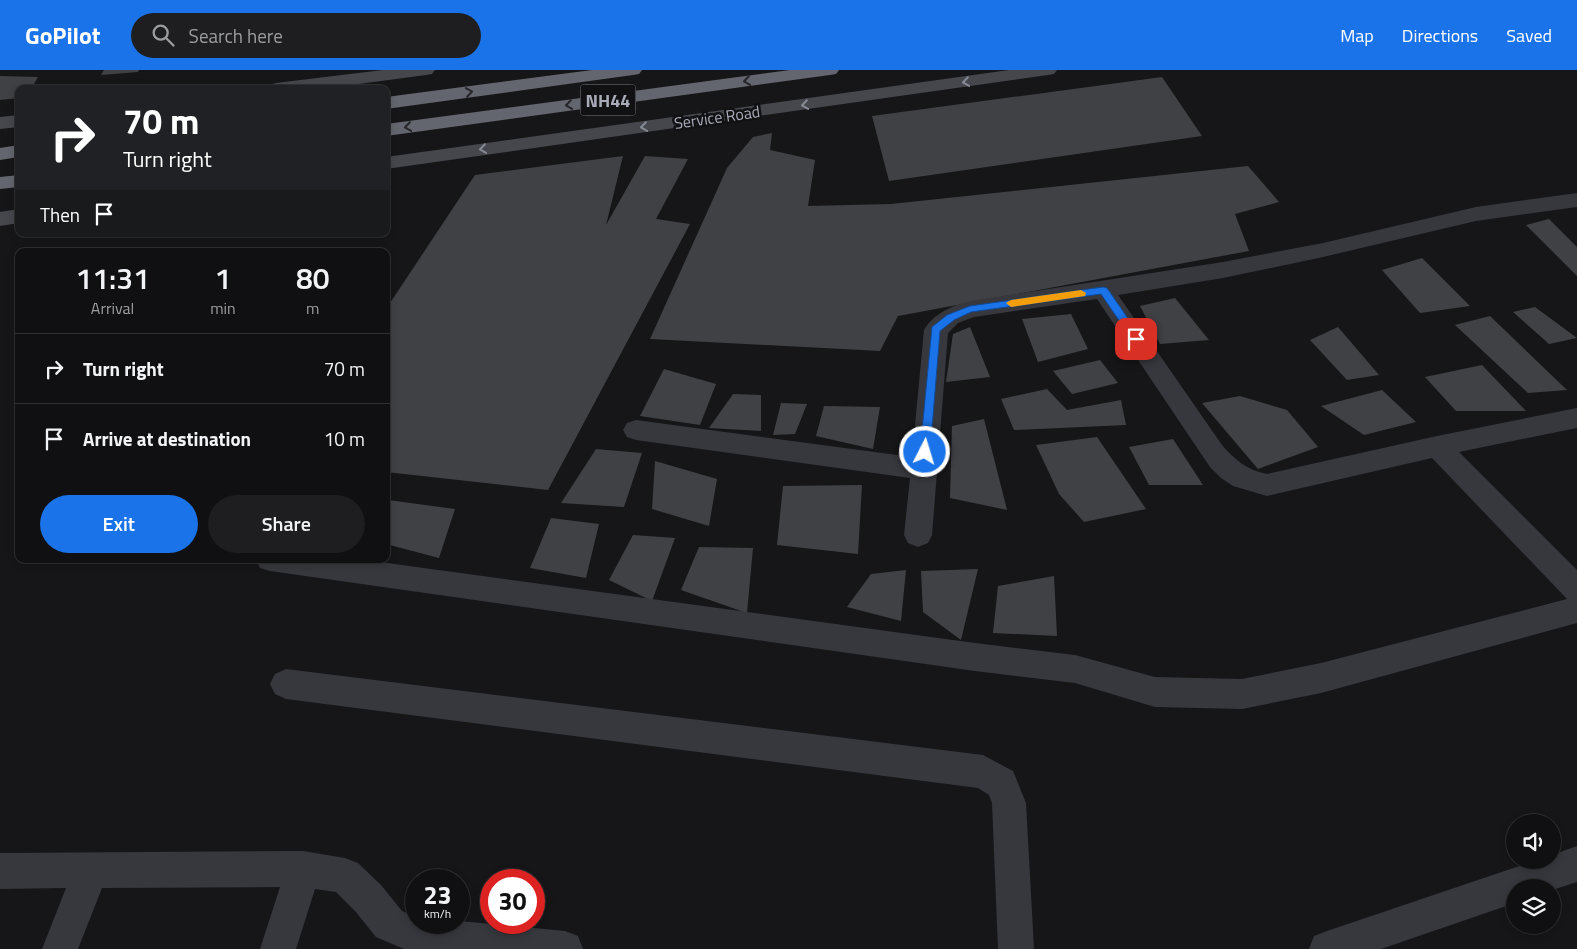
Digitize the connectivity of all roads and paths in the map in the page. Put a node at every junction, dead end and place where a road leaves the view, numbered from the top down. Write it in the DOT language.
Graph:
graph roads {
  1 [pos="426,70"];
  2 [pos="633,70"];
  3 [pos="830,70"];
  4 [pos="1048,70"];
  5 [pos="308,85"];
  6 [pos="390,102"];
  7 [pos="15,121"];
  8 [pos="0,123"];
  9 [pos="390,129"];
  10 [pos="15,152"];
  11 [pos="0,154"];
  12 [pos="390,162"];
  13 [pos="15,181"];
  14 [pos="0,183"];
  15 [pos="1577,200"];
  16 [pos="15,217"];
  17 [pos="0,219"];
  18 [pos="1103,290"];
  19 [pos="1577,418"];
  20 [pos="636,430"];
  21 [pos="1437,446"];
  22 [pos="924,470"];
  23 [pos="918,535"];
  24 [pos="299,563"];
  25 [pos="1577,590"];
  26 [pos="1577,610"];
  27 [pos="286,684"];
  28 [pos="1577,864"];
  29 [pos="303,869"];
  30 [pos="0,870"];
  31 [pos="91,870"];
  32 [pos="493,946"];
  33 [pos="60,949"];
  34 [pos="278,949"];
  35 [pos="565,949"];
  36 [pos="1016,949"];
  37 [pos="1327,949"];
  1 -- 5 [label="street"];
  6 -- 2 [label="highway, NH44, one-way"];
  3 -- 9 [label="highway, NH44, one-way"];
  4 -- 12 [label="street, Service Road, one-way"];
  7 -- 8 [label="street"];
  10 -- 11 [label="highway"];
  13 -- 14 [label="highway"];
  15 -- 18 [label="street"];
  16 -- 17 [label="street"];
  18 -- 21 [label="street"];
  18 -- 22 [label="street"];
  19 -- 21 [label="street"];
  20 -- 22 [label="street"];
  21 -- 25 [label="street"];
  22 -- 23 [label="street"];
  24 -- 26 [label="street"];
  27 -- 36 [label="street"];
  28 -- 37 [label="street"];
  29 -- 31 [label="street"];
  29 -- 32 [label="street"];
  29 -- 34 [label="street"];
  30 -- 31 [label="street"];
  31 -- 33 [label="street"];
  32 -- 35 [label="street"];
}
